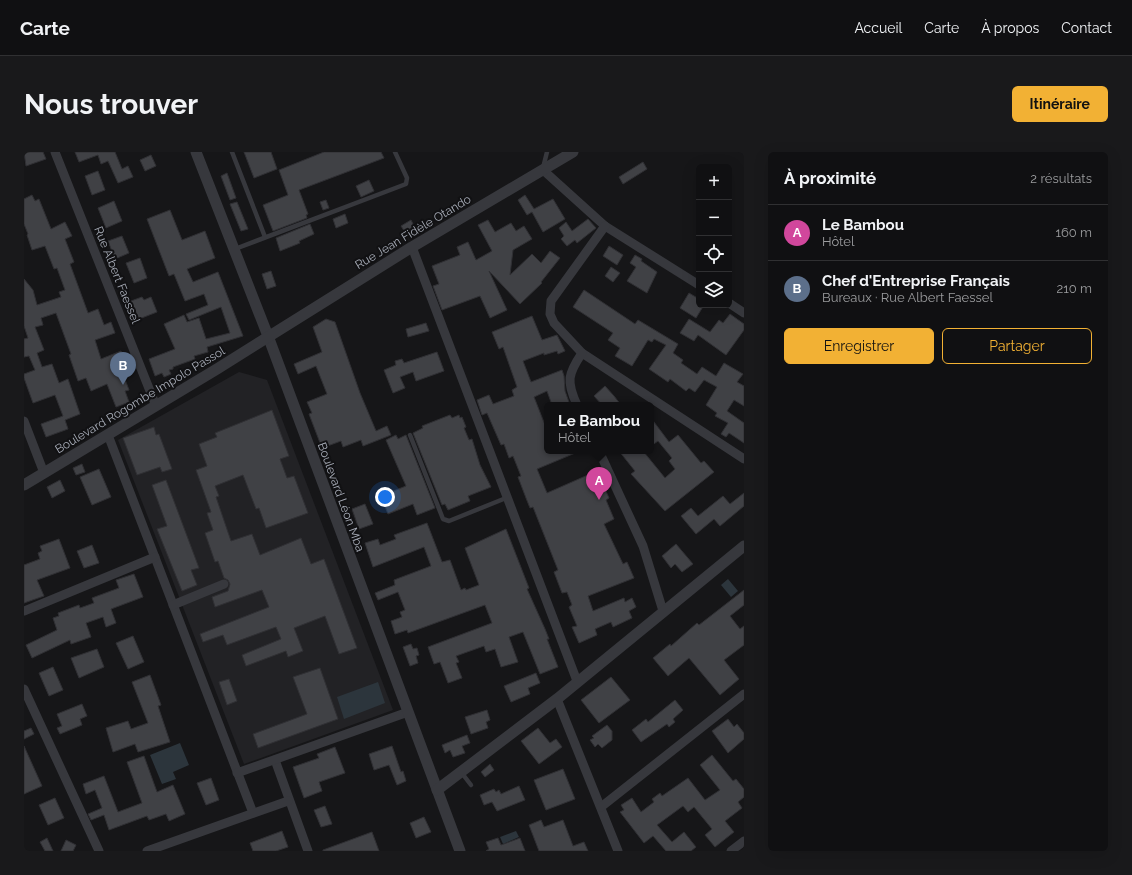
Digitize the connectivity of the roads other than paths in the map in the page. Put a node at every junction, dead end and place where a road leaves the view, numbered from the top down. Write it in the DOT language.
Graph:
graph roads {
  1 [pos="55,152"];
  2 [pos="196,152"];
  3 [pos="232,152"];
  4 [pos="395,152"];
  5 [pos="548,152"];
  6 [pos="573,152"];
  7 [pos="543,170"];
  8 [pos="605,226"];
  9 [pos="265,237"];
  10 [pos="412,247"];
  11 [pos="233,249"];
  12 [pos="696,283"];
  13 [pos="732,305"];
  14 [pos="744,313"];
  15 [pos="268,336"];
  16 [pos="582,352"];
  17 [pos="576,402"];
  18 [pos="156,406"];
  19 [pos="24,421"];
  20 [pos="108,435"];
  21 [pos="410,435"];
  22 [pos="600,454"];
  23 [pos="744,459"];
  24 [pos="44,473"];
  25 [pos="24,485"];
  26 [pos="506,498"];
  27 [pos="744,546"];
  28 [pos="155,557"];
  29 [pos="224,584"];
  30 [pos="173,605"];
  31 [pos="24,611"];
  32 [pos="663,611"];
  33 [pos="577,682"];
  34 [pos="24,689"];
  35 [pos="744,694"];
  36 [pos="557,699"];
  37 [pos="408,712"];
  38 [pos="275,760"];
  39 [pos="460,772"];
  40 [pos="237,773"];
  41 [pos="471,785"];
  42 [pos="437,790"];
  43 [pos="288,801"];
  44 [pos="601,807"];
  45 [pos="252,813"];
  46 [pos="744,841"];
  47 [pos="99,851"];
  48 [pos="147,851"];
  49 [pos="308,851"];
  50 [pos="460,851"];
  51 [pos="618,851"];
  52 [pos="731,851"];
  1 -- 18 [label="street, Rue Albert Faessel"];
  2 -- 11 [label="street, Boulevard Léon Mba"];
  3 -- 9 [label="lane"];
  4 -- 9 [label="lane"];
  5 -- 7 [label="lane"];
  6 -- 7 [label="street, Rue Jean Fidèle Otando"];
  7 -- 8 [label="street"];
  7 -- 10 [label="street, Rue Jean Fidèle Otando"];
  8 -- 12 [label="street"];
  8 -- 16 [label="street"];
  9 -- 11 [label="lane"];
  10 -- 15 [label="street, Rue Jean Fidèle Otando"];
  10 -- 26 [label="street"];
  11 -- 15 [label="street, Boulevard Léon Mba"];
  13 -- 14 [label="street"];
  15 -- 18 [label="street, Boulevard Rogombe Impolo Passol"];
  15 -- 37 [label="street, Boulevard Léon Mba"];
  16 -- 17 [label="street"];
  16 -- 23 [label="street"];
  18 -- 20 [label="street, Boulevard Rogombe Impolo Passol"];
  19 -- 24 [label="street"];
  20 -- 24 [label="street, Boulevard Rogombe Impolo Passol"];
  20 -- 28 [label="street"];
  21 -- 26 [label="lane"];
  22 -- 32 [label="street"];
  24 -- 25 [label="street, Boulevard Rogombe Impolo Passol"];
  26 -- 33 [label="street"];
  27 -- 32 [label="street"];
  28 -- 30 [label="street"];
  28 -- 31 [label="street"];
  29 -- 30 [label="street"];
  30 -- 40 [label="street"];
  32 -- 33 [label="street"];
  33 -- 36 [label="street"];
  34 -- 47 [label="street"];
  35 -- 44 [label="street"];
  36 -- 39 [label="street"];
  36 -- 44 [label="street"];
  37 -- 38 [label="street"];
  37 -- 42 [label="street, Boulevard Léon Mba"];
  38 -- 40 [label="street"];
  38 -- 43 [label="street"];
  39 -- 41 [label="lane"];
  39 -- 42 [label="street"];
  40 -- 45 [label="street"];
  42 -- 50 [label="street, Boulevard Léon Mba"];
  43 -- 45 [label="street"];
  43 -- 49 [label="street"];
  44 -- 51 [label="street"];
  45 -- 48 [label="street"];
  46 -- 52 [label="street"];
}
